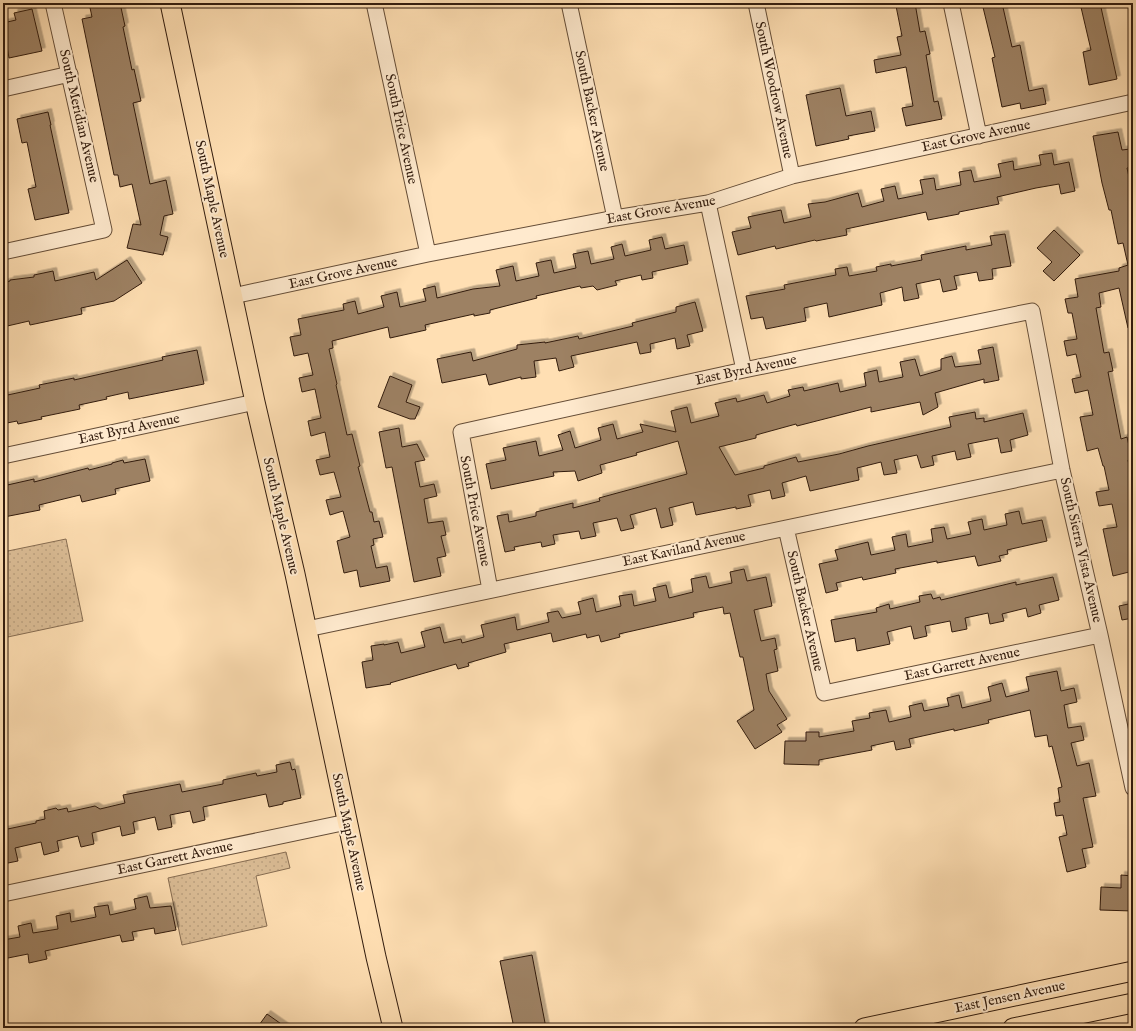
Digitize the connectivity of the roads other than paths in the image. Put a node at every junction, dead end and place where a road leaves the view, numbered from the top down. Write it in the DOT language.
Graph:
graph roads {
  1 [pos="53,3"];
  2 [pos="170,3"];
  3 [pos="374,3"];
  4 [pos="569,3"];
  5 [pos="756,3"];
  6 [pos="951,3"];
  7 [pos="70,74"];
  8 [pos="3,89"];
  9 [pos="1133,102"];
  10 [pos="979,136"];
  11 [pos="792,176"];
  12 [pos="708,203"];
  13 [pos="615,218"];
  14 [pos="3,252"];
  15 [pos="428,254"];
  16 [pos="233,296"];
  17 [pos="1032,311"];
  18 [pos="744,370"];
  19 [pos="255,402"];
  20 [pos="461,432"];
  21 [pos="3,456"];
  22 [pos="1062,470"];
  23 [pos="786,528"];
  24 [pos="490,590"];
  25 [pos="307,629"];
  26 [pos="1100,635"];
  27 [pos="824,693"];
  28 [pos="1133,788"];
  29 [pos="347,822"];
  30 [pos="3,894"];
  31 [pos="1133,972"];
  32 [pos="1133,1003"];
  33 [pos="393,1028"];
  34 [pos="864,1028"];
  35 [pos="1014,1028"];
  1 -- 7 [label="street, South Meridian Avenue"];
  2 -- 16 [label="main road, South Maple Avenue"];
  3 -- 15 [label="street, South Price Avenue"];
  4 -- 13 [label="street, South Backer Avenue"];
  5 -- 11 [label="street, South Woodrow Avenue"];
  6 -- 10 [label="street"];
  7 -- 8 [label="street"];
  7 -- 14 [label="street, South Meridian Avenue"];
  9 -- 10 [label="street, East Grove Avenue"];
  10 -- 11 [label="street, East Grove Avenue"];
  11 -- 12 [label="street, East Grove Avenue"];
  12 -- 13 [label="street, East Grove Avenue"];
  12 -- 18 [label="street"];
  13 -- 15 [label="street, East Grove Avenue"];
  15 -- 16 [label="street, East Grove Avenue"];
  16 -- 19 [label="main road, South Maple Avenue"];
  17 -- 18 [label="street, East Byrd Avenue"];
  17 -- 22 [label="street, South Sierra Vista Avenue"];
  18 -- 20 [label="street, East Byrd Avenue"];
  19 -- 21 [label="street, East Byrd Avenue"];
  19 -- 25 [label="main road, South Maple Avenue"];
  20 -- 24 [label="street, South Price Avenue"];
  22 -- 23 [label="street, East Kaviland Avenue"];
  22 -- 26 [label="street, South Sierra Vista Avenue"];
  23 -- 24 [label="street, East Kaviland Avenue"];
  23 -- 27 [label="street, South Backer Avenue"];
  24 -- 25 [label="street, East Kaviland Avenue"];
  25 -- 29 [label="main road, South Maple Avenue"];
  26 -- 27 [label="street, East Garrett Avenue"];
  26 -- 28 [label="street, South Sierra Vista Avenue"];
  29 -- 30 [label="street, East Garrett Avenue"];
  29 -- 33 [label="main road, South Maple Avenue"];
  31 -- 34 [label="main road, East Jensen Avenue"];
  32 -- 35 [label="main road"];
}
